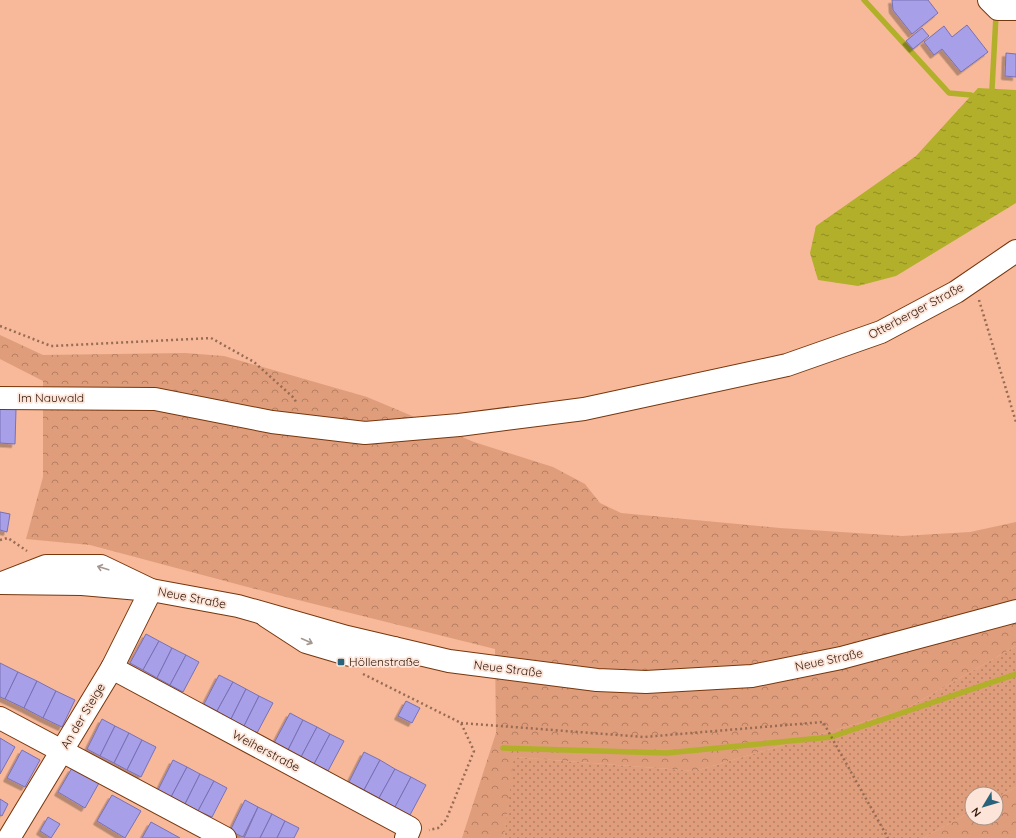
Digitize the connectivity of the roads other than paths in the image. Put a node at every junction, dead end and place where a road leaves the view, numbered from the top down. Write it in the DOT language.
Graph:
graph roads {
  1 [pos="989,0"];
  2 [pos="1016,9"];
  3 [pos="1016,251"];
  4 [pos="0,398"];
  5 [pos="308,426"];
  6 [pos="1,583"];
  7 [pos="151,590"];
  8 [pos="1016,611"];
  9 [pos="112,668"];
  10 [pos="0,718"];
  11 [pos="63,751"];
  12 [pos="408,833"];
  13 [pos="9,838"];
  14 [pos="225,838"];
  1 -- 2 [label="street"];
  3 -- 5 [label="street, Otterberger Straße"];
  4 -- 5 [label="street, Im Nauwald"];
  6 -- 7 [label="street, Neue Straße"];
  7 -- 8 [label="street, Neue Straße"];
  7 -- 9 [label="street, An der Steige"];
  9 -- 11 [label="street, An der Steige"];
  9 -- 12 [label="street, Weiherstraße"];
  10 -- 11 [label="street"];
  11 -- 13 [label="street, An der Steige"];
  11 -- 14 [label="street"];
}
